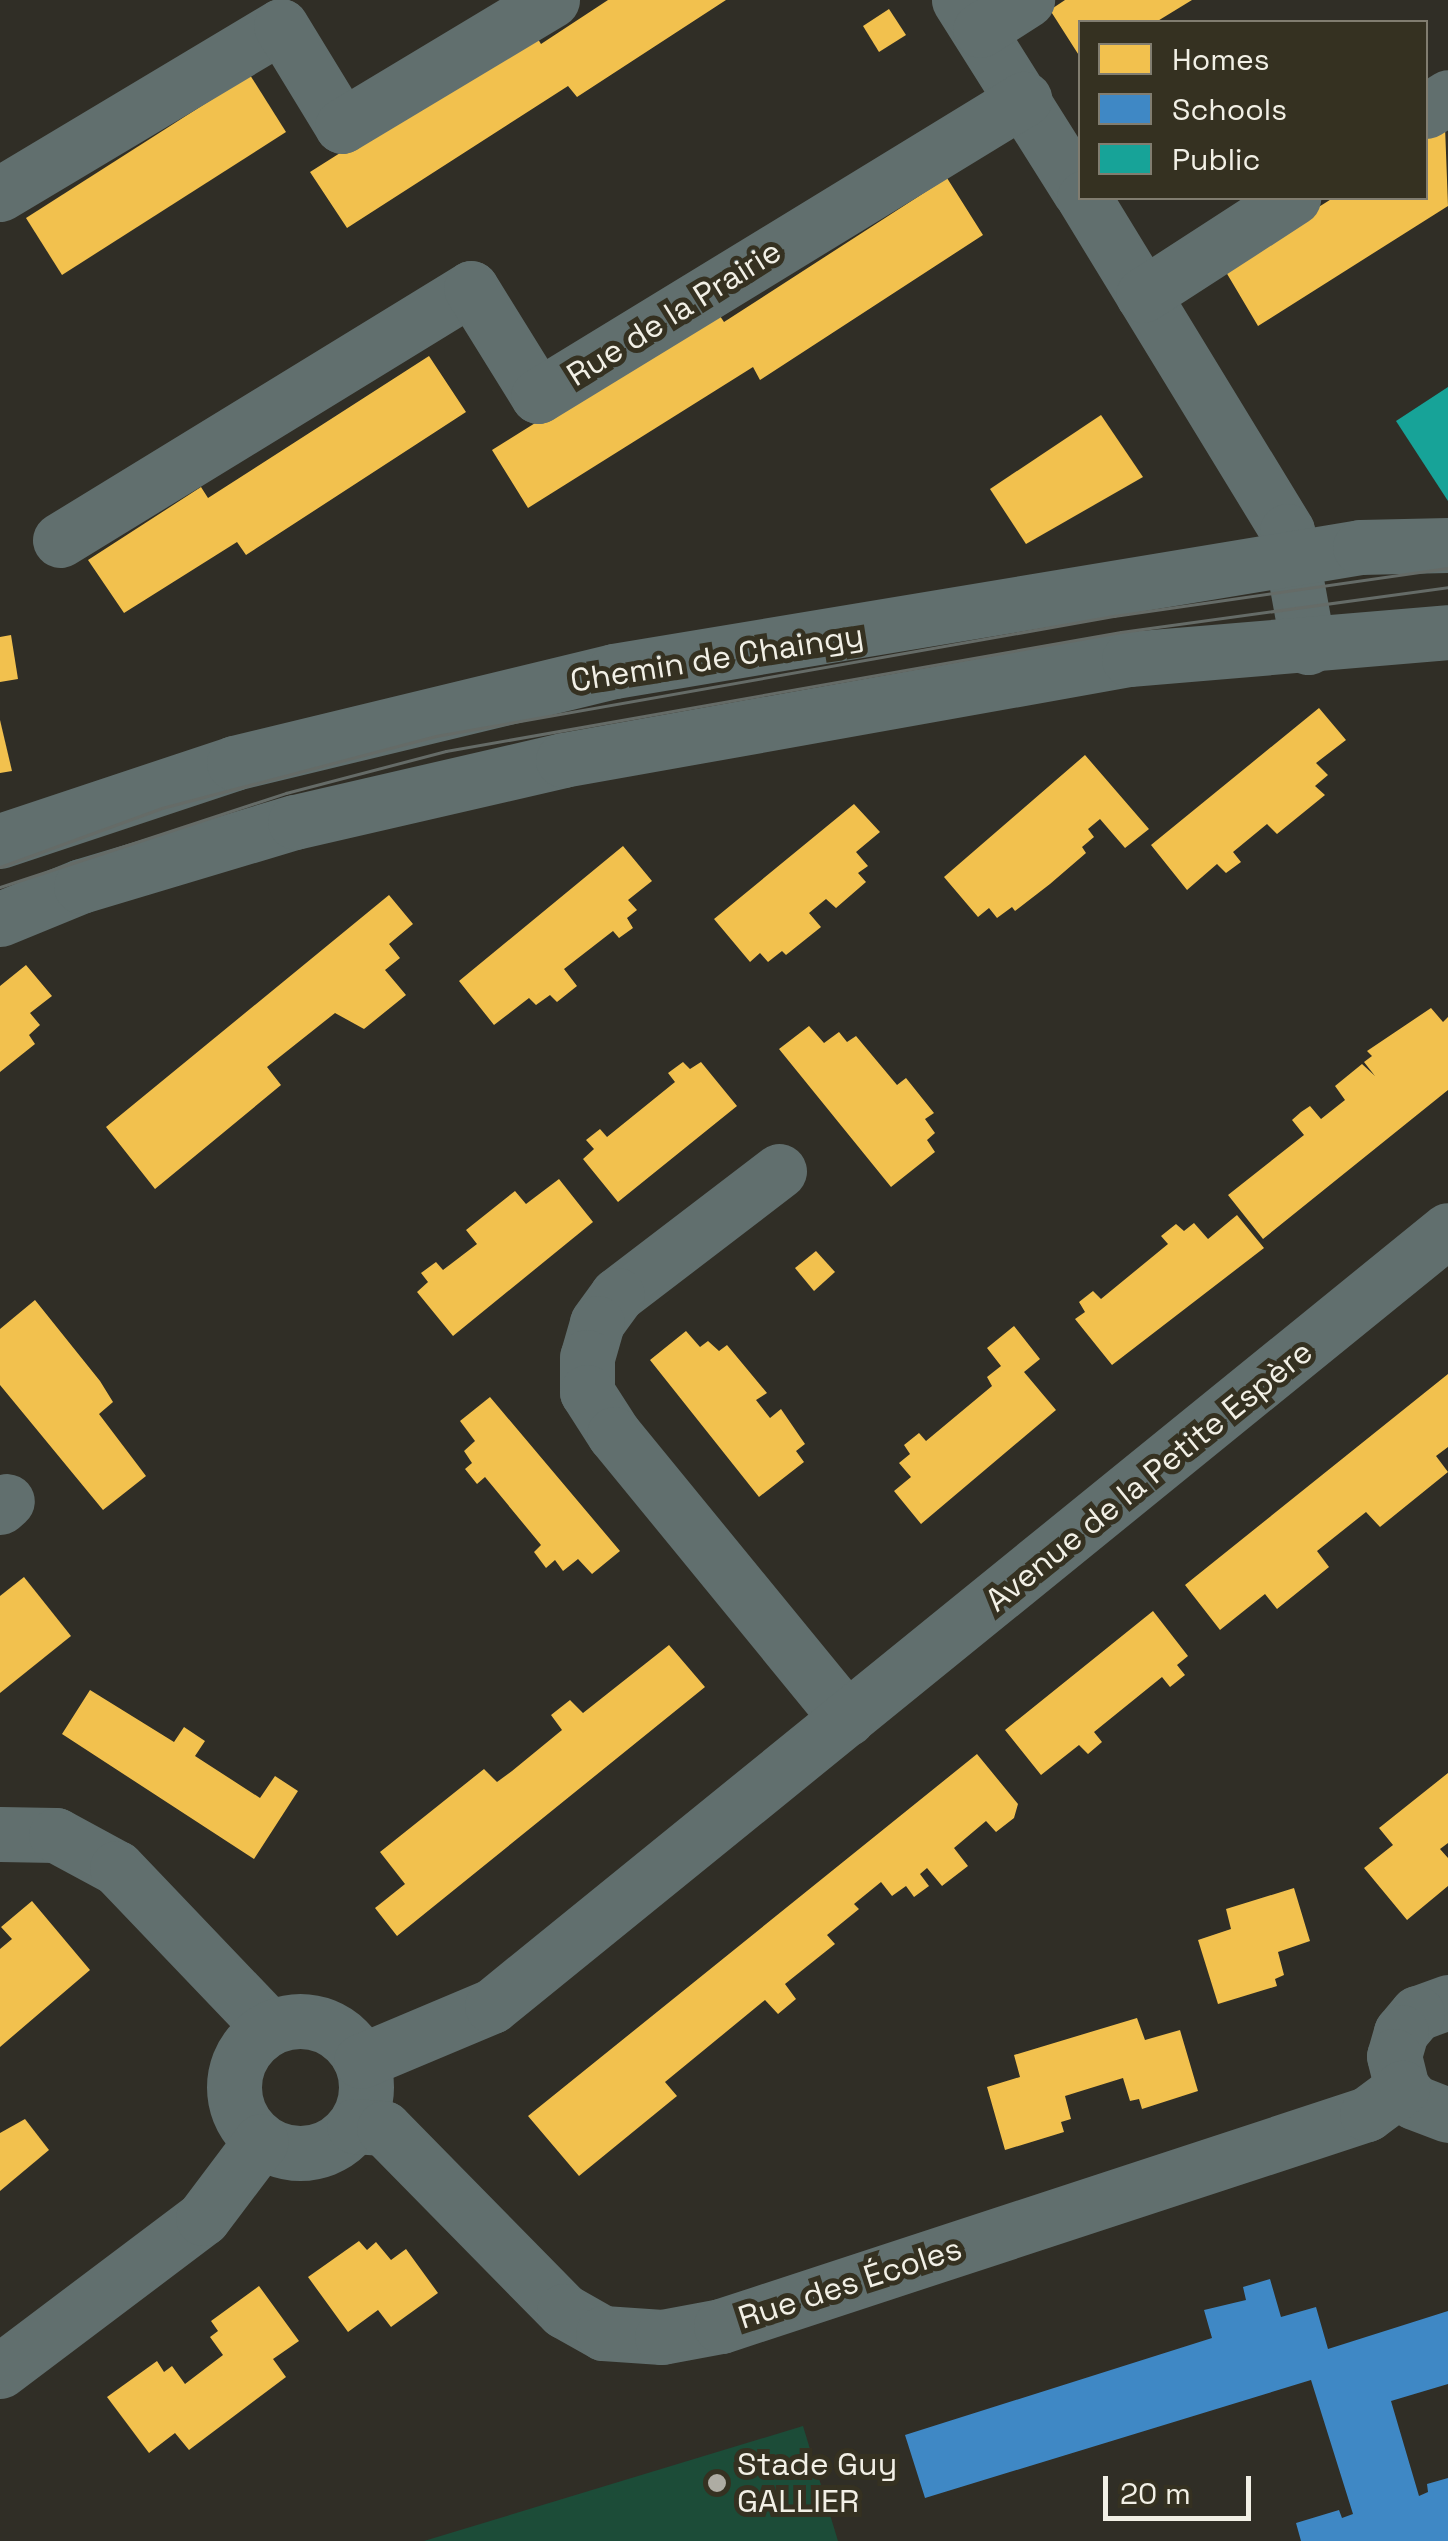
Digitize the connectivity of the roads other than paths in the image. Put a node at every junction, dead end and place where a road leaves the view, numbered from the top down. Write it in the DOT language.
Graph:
graph roads {
  1 [pos="552,0"];
  2 [pos="1027,0"];
  3 [pos="969,15"];
  4 [pos="1024,98"];
  5 [pos="1078,188"];
  6 [pos="0,194"];
  7 [pos="1085,200"];
  8 [pos="1290,200"];
  9 [pos="1143,294"];
  10 [pos="60,540"];
  11 [pos="1448,544"];
  12 [pos="1293,562"];
  13 [pos="1448,632"];
  14 [pos="1308,647"];
  15 [pos="0,841"];
  16 [pos="0,919"];
  17 [pos="780,1171"];
  18 [pos="1448,1230"];
  19 [pos="847,1719"];
  20 [pos="0,1834"];
  21 [pos="1448,2002"];
  22 [pos="270,2028"];
  23 [pos="361,2061"];
  24 [pos="1425,2101"];
  25 [pos="354,2126"];
  26 [pos="261,2140"];
  27 [pos="0,2371"];
  1 -- 6 [label="street"];
  2 -- 3 [label="street"];
  3 -- 4 [label="street"];
  4 -- 5 [label="street"];
  4 -- 10 [label="street, Rue de la Prairie"];
  7 -- 9 [label="street"];
  8 -- 9 [label="street"];
  9 -- 12 [label="street"];
  11 -- 12 [label="street, Chemin de Chaingy"];
  12 -- 14 [label="street"];
  12 -- 15 [label="street, Chemin de Chaingy"];
  13 -- 14 [label="street"];
  14 -- 16 [label="street"];
  17 -- 19 [label="street"];
  18 -- 19 [label="street, Avenue de la Petite Espère"];
  19 -- 23 [label="street, Avenue de la Petite Espère"];
  20 -- 22 [label="street"];
  21 -- 24 [label="street, Rue des Écoles"];
  22 -- 23 [label="street"];
  22 -- 26 [label="street"];
  23 -- 25 [label="street"];
  24 -- 25 [label="street, Rue des Écoles"];
  25 -- 26 [label="street"];
  26 -- 27 [label="street"];
}
